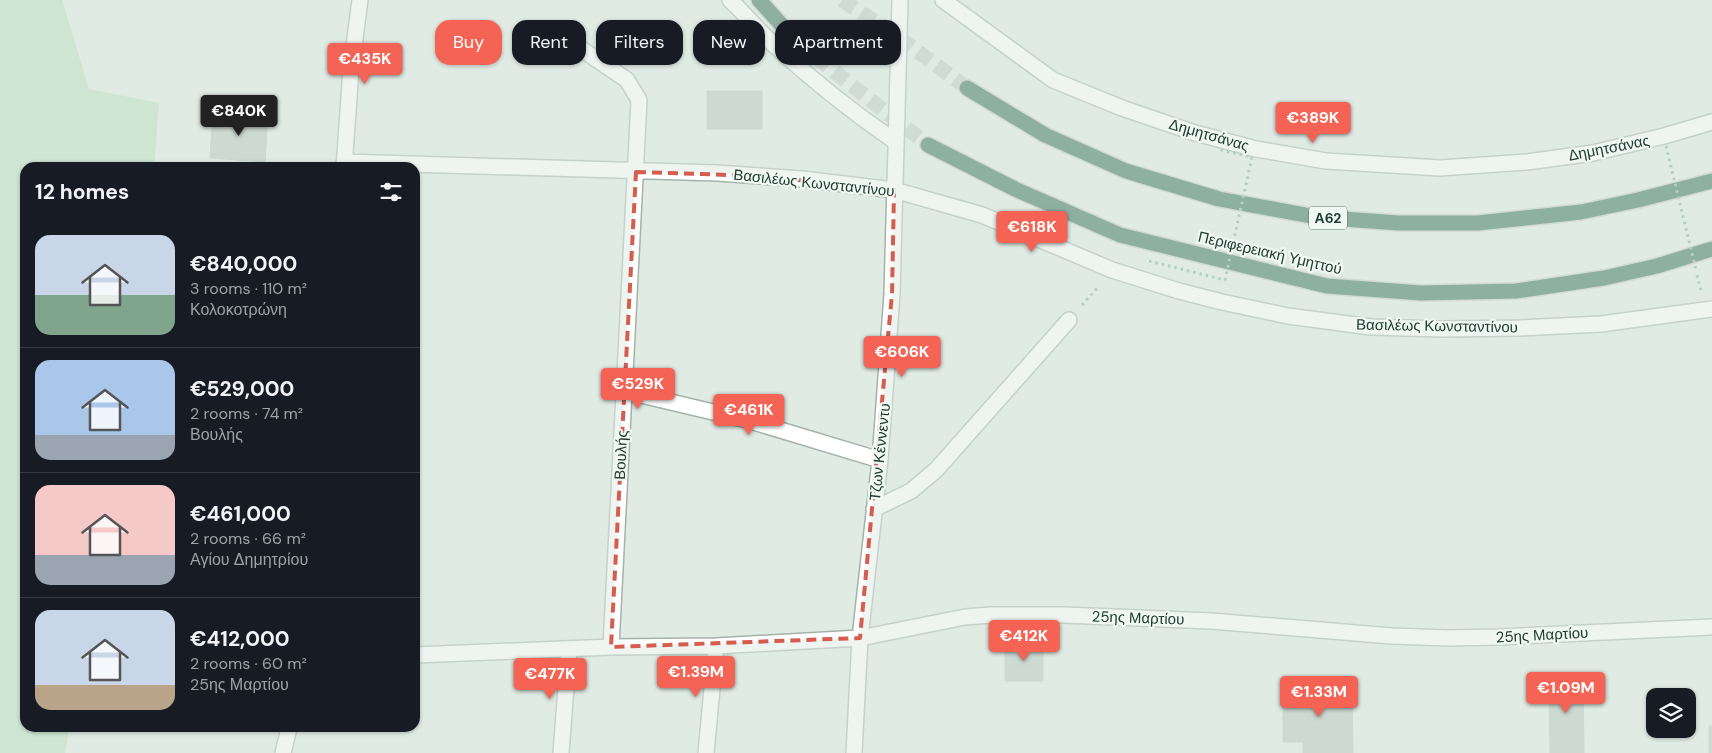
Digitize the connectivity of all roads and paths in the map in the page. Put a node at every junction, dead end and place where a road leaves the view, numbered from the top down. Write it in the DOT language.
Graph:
graph roads {
  1 [pos="360,0"];
  2 [pos="730,0"];
  3 [pos="759,0"];
  4 [pos="900,0"];
  5 [pos="943,0"];
  6 [pos="777,20"];
  7 [pos="586,52"];
  8 [pos="967,88"];
  9 [pos="1712,122"];
  10 [pos="896,142"];
  11 [pos="928,145"];
  12 [pos="1666,146"];
  13 [pos="1220,150"];
  14 [pos="344,162"];
  15 [pos="420,167"];
  16 [pos="636,172"];
  17 [pos="1712,181"];
  18 [pos="894,190"];
  19 [pos="1712,249"];
  20 [pos="1149,261"];
  21 [pos="1112,270"];
  22 [pos="1696,270"];
  23 [pos="1712,309"];
  24 [pos="1069,320"];
  25 [pos="624,390"];
  26 [pos="880,460"];
  27 [pos="874,509"];
  28 [pos="1712,627"];
  29 [pos="860,638"];
  30 [pos="716,646"];
  31 [pos="612,648"];
  32 [pos="569,649"];
  33 [pos="420,655"];
  34 [pos="288,732"];
  35 [pos="283,753"];
  36 [pos="561,753"];
  37 [pos="706,753"];
  38 [pos="854,753"];
  1 -- 14 [label="street"];
  2 -- 10 [label="street"];
  3 -- 6 [label="highway"];
  4 -- 10 [label="street, Τζων Κέννεντυ"];
  5 -- 9 [label="street, Δημητσάνας"];
  7 -- 16 [label="street, Βουλής"];
  8 -- 17 [label="highway, Α62"];
  10 -- 18 [label="street, Τζων Κέννεντυ"];
  11 -- 19 [label="highway, Περιφερειακή Υμηττού"];
  12 -- 22 [label="path, bridge"];
  13 -- 20 [label="path, bridge"];
  15 -- 16 [label="street, Βασιλέως Κωνσταντίνου"];
  16 -- 18 [label="street, Βασιλέως Κωνσταντίνου"];
  16 -- 25 [label="street, Βουλής"];
  18 -- 21 [label="street, Βασιλέως Κωνσταντίνου"];
  18 -- 26 [label="street, Τζων Κέννεντυ"];
  21 -- 23 [label="street, Βασιλέως Κωνσταντίνου"];
  21 -- 24 [label="path"];
  24 -- 27 [label="street"];
  25 -- 26 [label="street"];
  25 -- 31 [label="street, Βουλής"];
  26 -- 27 [label="street, Τζων Κέννεντυ"];
  27 -- 29 [label="street, Τζων Κέννεντυ"];
  28 -- 29 [label="street, 25ης Μαρτίου"];
  29 -- 30 [label="street, 25ης Μαρτίου"];
  29 -- 38 [label="street, Τζων Κέννεντυ"];
  30 -- 31 [label="street, 25ης Μαρτίου"];
  30 -- 37 [label="street"];
  31 -- 32 [label="street, 25ης Μαρτίου"];
  32 -- 33 [label="street, 25ης Μαρτίου"];
  32 -- 36 [label="street"];
  34 -- 35 [label="street"];
}
